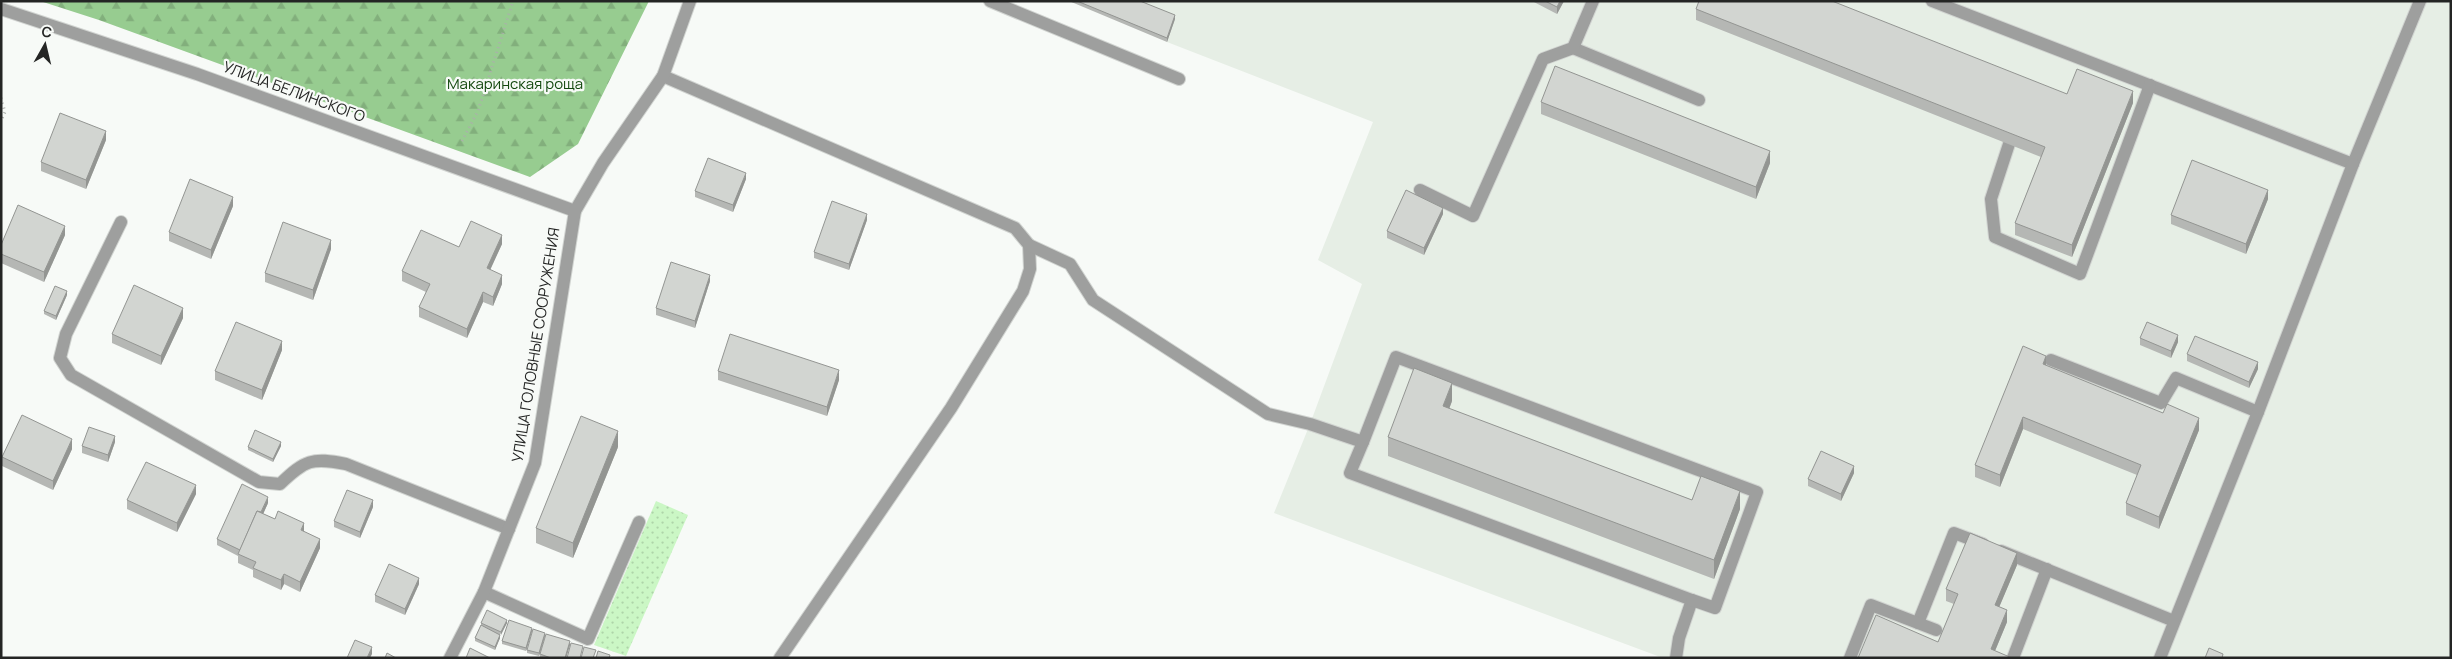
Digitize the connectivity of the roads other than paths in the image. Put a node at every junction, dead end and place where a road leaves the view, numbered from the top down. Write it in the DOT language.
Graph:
graph roads {
  1 [pos="690,1"];
  2 [pos="990,1"];
  3 [pos="1593,1"];
  4 [pos="1932,1"];
  5 [pos="2420,1"];
  6 [pos="1,8"];
  7 [pos="1573,48"];
  8 [pos="663,76"];
  9 [pos="1179,79"];
  10 [pos="2150,85"];
  11 [pos="1699,100"];
  12 [pos="2010,144"];
  13 [pos="2353,164"];
  14 [pos="1420,190"];
  15 [pos="575,211"];
  16 [pos="121,222"];
  17 [pos="1029,245"];
  18 [pos="2051,360"];
  19 [pos="2258,412"];
  20 [pos="1363,442"];
  21 [pos="639,522"];
  22 [pos="509,529"];
  23 [pos="2047,569"];
  24 [pos="484,592"];
  25 [pos="1692,600"];
  26 [pos="2174,621"];
  27 [pos="1918,623"];
  28 [pos="1936,630"];
  29 [pos="450,658"];
  30 [pos="780,658"];
  31 [pos="1676,658"];
  32 [pos="1850,658"];
  33 [pos="2012,658"];
  34 [pos="2160,658"];
  1 -- 8 [label="street"];
  2 -- 9 [label="street"];
  3 -- 7 [label="street"];
  4 -- 10 [label="street"];
  5 -- 13 [label="street"];
  6 -- 15 [label="street, УЛИЦА БЕЛИНСКОГО"];
  7 -- 11 [label="street"];
  7 -- 14 [label="street"];
  8 -- 15 [label="street, УЛИЦА ГОЛОВНЫЕ СООРУЖЕНИЯ"];
  8 -- 17 [label="street"];
  10 -- 12 [label="street"];
  10 -- 13 [label="street"];
  13 -- 19 [label="street"];
  15 -- 22 [label="street, УЛИЦА ГОЛОВНЫЕ СООРУЖЕНИЯ"];
  16 -- 22 [label="street"];
  17 -- 20 [label="street"];
  17 -- 30 [label="street"];
  18 -- 19 [label="street"];
  19 -- 26 [label="street"];
  20 -- 25 [label="street"];
  20 -- 25 [label="street"];
  21 -- 24 [label="street"];
  22 -- 24 [label="street, УЛИЦА ГОЛОВНЫЕ СООРУЖЕНИЯ"];
  23 -- 26 [label="street"];
  23 -- 27 [label="street"];
  23 -- 33 [label="street"];
  24 -- 29 [label="street, УЛИЦА ГОЛОВНЫЕ СООРУЖЕНИЯ"];
  25 -- 31 [label="street"];
  26 -- 34 [label="street"];
  27 -- 28 [label="street"];
  27 -- 32 [label="street"];
}
